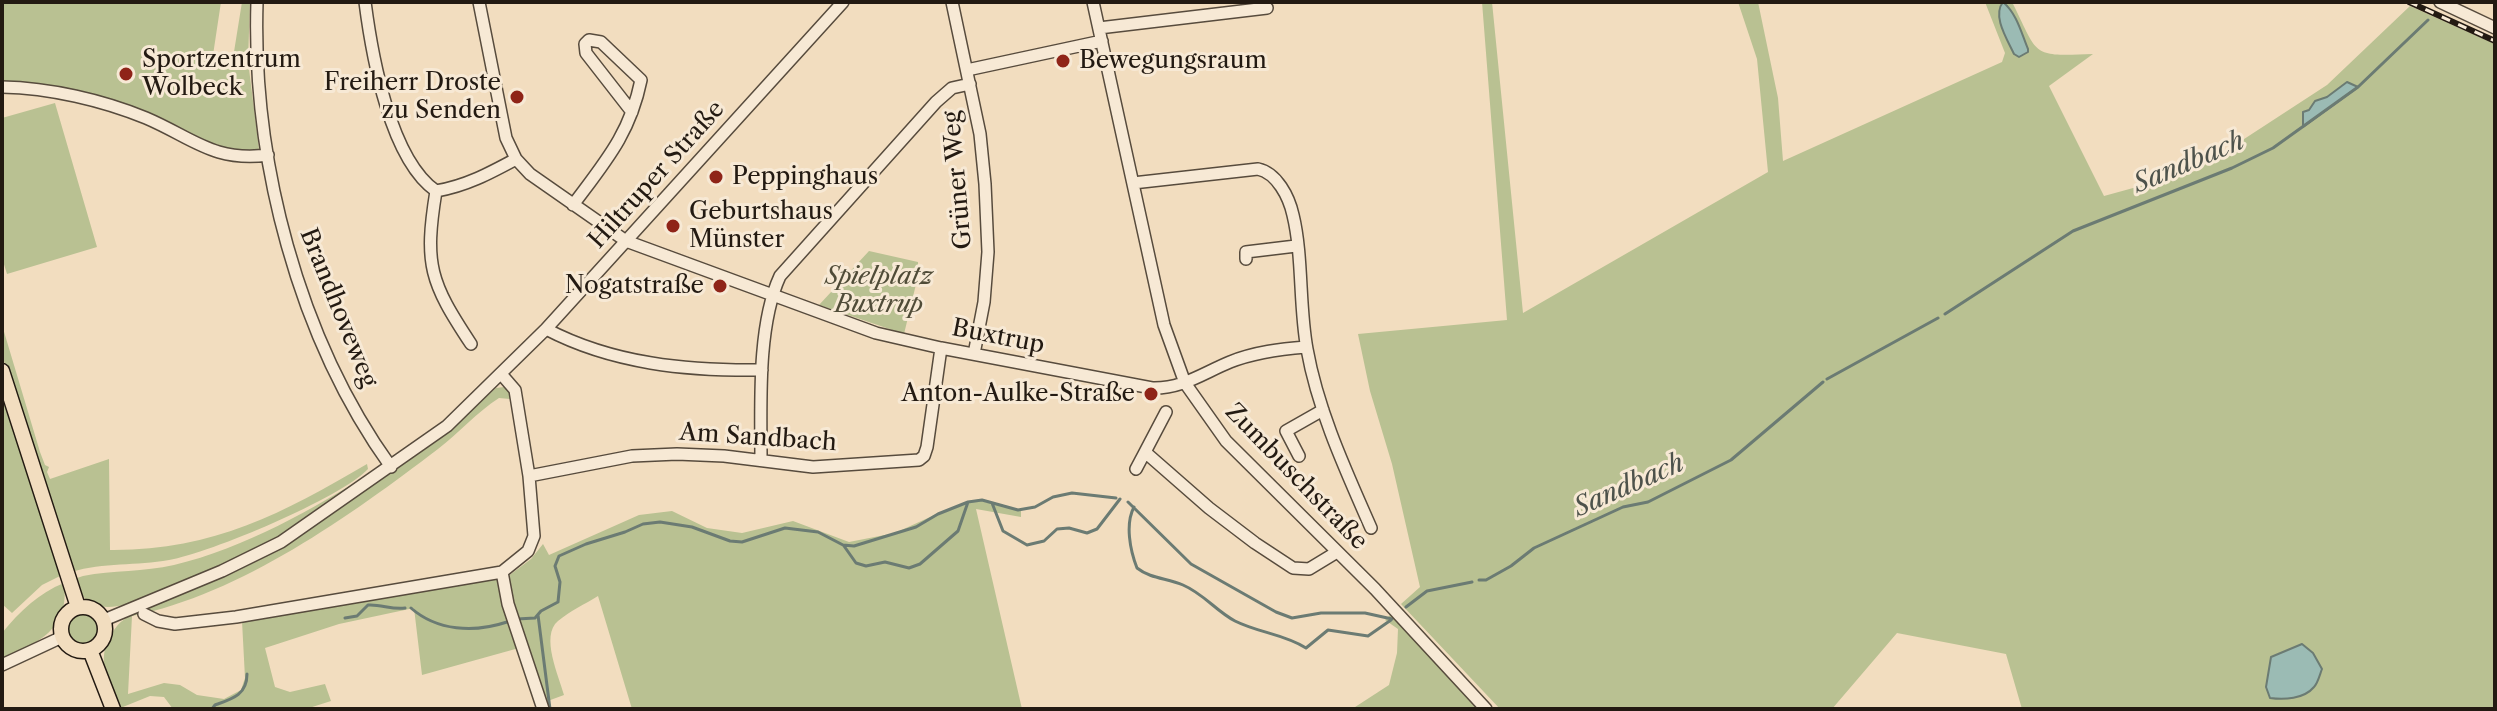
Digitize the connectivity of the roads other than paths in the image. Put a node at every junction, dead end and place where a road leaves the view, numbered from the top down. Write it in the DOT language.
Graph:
graph roads {
  1 [pos="257,2"];
  2 [pos="365,2"];
  3 [pos="479,2"];
  4 [pos="843,2"];
  5 [pos="952,2"];
  6 [pos="1093,2"];
  7 [pos="2440,2"];
  8 [pos="1267,8"];
  9 [pos="1099,28"];
  10 [pos="2495,28"];
  11 [pos="1102,41"];
  12 [pos="967,70"];
  13 [pos="970,84"];
  14 [pos="2,87"];
  15 [pos="632,112"];
  16 [pos="268,155"];
  17 [pos="516,159"];
  18 [pos="1133,183"];
  19 [pos="436,191"];
  20 [pos="573,205"];
  21 [pos="626,241"];
  22 [pos="1296,246"];
  23 [pos="1246,259"];
  24 [pos="771,294"];
  25 [pos="546,329"];
  26 [pos="471,344"];
  27 [pos="1306,347"];
  28 [pos="941,348"];
  29 [pos="974,354"];
  30 [pos="762,370"];
  31 [pos="2,371"];
  32 [pos="502,375"];
  33 [pos="1185,383"];
  34 [pos="1323,410"];
  35 [pos="1166,412"];
  36 [pos="1145,452"];
  37 [pos="1299,456"];
  38 [pos="761,460"];
  39 [pos="391,467"];
  40 [pos="1136,469"];
  41 [pos="529,476"];
  42 [pos="1371,528"];
  43 [pos="1337,552"];
  44 [pos="502,572"];
  45 [pos="78,607"];
  46 [pos="144,614"];
  47 [pos="104,620"];
  48 [pos="62,637"];
  49 [pos="90,650"];
  50 [pos="2,665"];
  51 [pos="113,709"];
  52 [pos="543,709"];
  53 [pos="1486,709"];
  1 -- 16 [label="street, Brandhoveweg"];
  2 -- 19 [label="street"];
  3 -- 17 [label="street"];
  4 -- 21 [label="street, Hiltruper Straße"];
  5 -- 12 [label="street, Grüner Weg"];
  6 -- 9 [label="street, Zumbuschstraße"];
  7 -- 10 [label="street"];
  8 -- 9 [label="street"];
  9 -- 11 [label="street, Zumbuschstraße"];
  11 -- 12 [label="street"];
  11 -- 18 [label="street, Zumbuschstraße"];
  12 -- 13 [label="street, Grüner Weg"];
  13 -- 24 [label="street"];
  13 -- 29 [label="street, Grüner Weg"];
  14 -- 16 [label="street"];
  15 -- 15 [label="street"];
  15 -- 20 [label="street"];
  16 -- 39 [label="street, Brandhoveweg"];
  17 -- 19 [label="street"];
  17 -- 20 [label="street, Buxtrup"];
  18 -- 22 [label="street"];
  18 -- 33 [label="street, Zumbuschstraße"];
  19 -- 26 [label="street"];
  20 -- 21 [label="street, Buxtrup"];
  21 -- 24 [label="street, Buxtrup"];
  21 -- 25 [label="street, Hiltruper Straße"];
  22 -- 23 [label="street"];
  22 -- 27 [label="street"];
  24 -- 28 [label="street, Buxtrup"];
  24 -- 30 [label="street"];
  25 -- 30 [label="street"];
  25 -- 32 [label="street, Hiltruper Straße"];
  27 -- 33 [label="street"];
  27 -- 34 [label="street"];
  28 -- 29 [label="street, Buxtrup"];
  28 -- 38 [label="street, Am Sandbach"];
  29 -- 33 [label="street, Buxtrup"];
  30 -- 38 [label="street"];
  31 -- 45 [label="main road"];
  32 -- 39 [label="street, Hiltruper Straße"];
  32 -- 41 [label="street"];
  33 -- 43 [label="street, Zumbuschstraße"];
  34 -- 37 [label="street"];
  34 -- 42 [label="street"];
  35 -- 36 [label="street"];
  36 -- 40 [label="street"];
  36 -- 43 [label="street"];
  38 -- 41 [label="street, Am Sandbach"];
  39 -- 47 [label="street, Hiltruper Straße"];
  41 -- 44 [label="street"];
  43 -- 53 [label="street, Zumbuschstraße"];
  44 -- 46 [label="street"];
  44 -- 52 [label="street"];
  45 -- 47 [label="main road"];
  45 -- 48 [label="main road"];
  47 -- 49 [label="main road"];
  48 -- 49 [label="main road"];
  48 -- 50 [label="street"];
  49 -- 51 [label="main road"];
}
